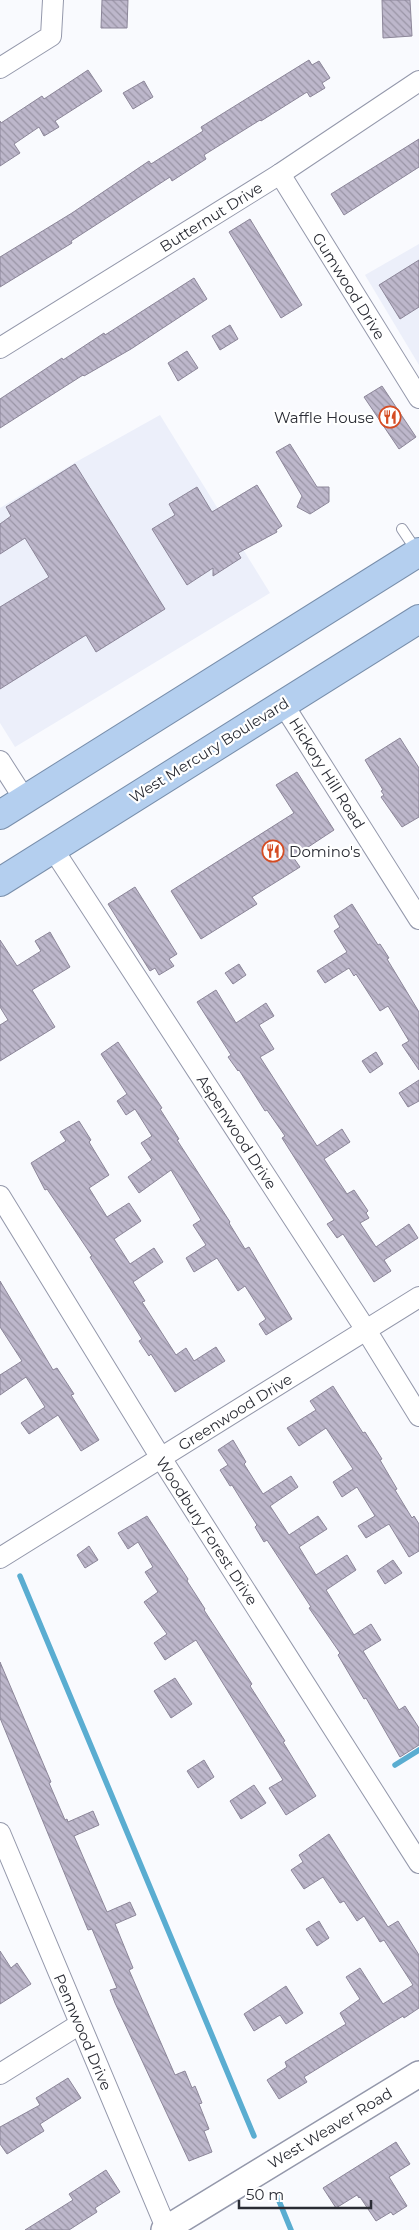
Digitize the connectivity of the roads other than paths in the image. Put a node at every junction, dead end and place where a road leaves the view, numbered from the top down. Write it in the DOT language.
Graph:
graph roads {
  1 [pos="53,0"];
  2 [pos="0,68"];
  3 [pos="419,81"];
  4 [pos="280,174"];
  5 [pos="0,348"];
  6 [pos="419,398"];
  7 [pos="402,529"];
  8 [pos="419,553"];
  9 [pos="419,619"];
  10 [pos="283,704"];
  11 [pos="0,761"];
  12 [pos="25,800"];
  13 [pos="0,815"];
  14 [pos="53,849"];
  15 [pos="0,882"];
  16 [pos="419,919"];
  17 [pos="0,1196"];
  18 [pos="419,1297"];
  19 [pos="366,1330"];
  20 [pos="419,1416"];
  21 [pos="160,1458"];
  22 [pos="0,1558"];
  23 [pos="0,1833"];
  24 [pos="419,1863"];
  25 [pos="80,2024"];
  26 [pos="0,2074"];
  27 [pos="419,2074"];
  28 [pos="166,2230"];
  1 -- 2 [label="street"];
  3 -- 4 [label="street, Butternut Drive"];
  4 -- 5 [label="street, Butternut Drive"];
  4 -- 6 [label="street, Gumwood Drive"];
  7 -- 8 [label="lane"];
  8 -- 12 [label="highway"];
  9 -- 10 [label="highway, West Mercury Boulevard"];
  10 -- 14 [label="highway, West Mercury Boulevard"];
  10 -- 16 [label="street, Hickory Hill Road"];
  11 -- 12 [label="street"];
  12 -- 13 [label="highway"];
  14 -- 15 [label="highway, West Mercury Boulevard"];
  14 -- 19 [label="street, Aspenwood Drive"];
  17 -- 21 [label="street, Woodbury Forest Drive"];
  18 -- 19 [label="street, Greenwood Drive"];
  19 -- 20 [label="street, Aspenwood Drive"];
  19 -- 21 [label="street, Greenwood Drive"];
  21 -- 22 [label="street, Greenwood Drive"];
  21 -- 24 [label="street, Woodbury Forest Drive"];
  23 -- 25 [label="street, Pennwood Drive"];
  25 -- 26 [label="street"];
  25 -- 28 [label="street, Pennwood Drive"];
  27 -- 28 [label="street, West Weaver Road"];
}
